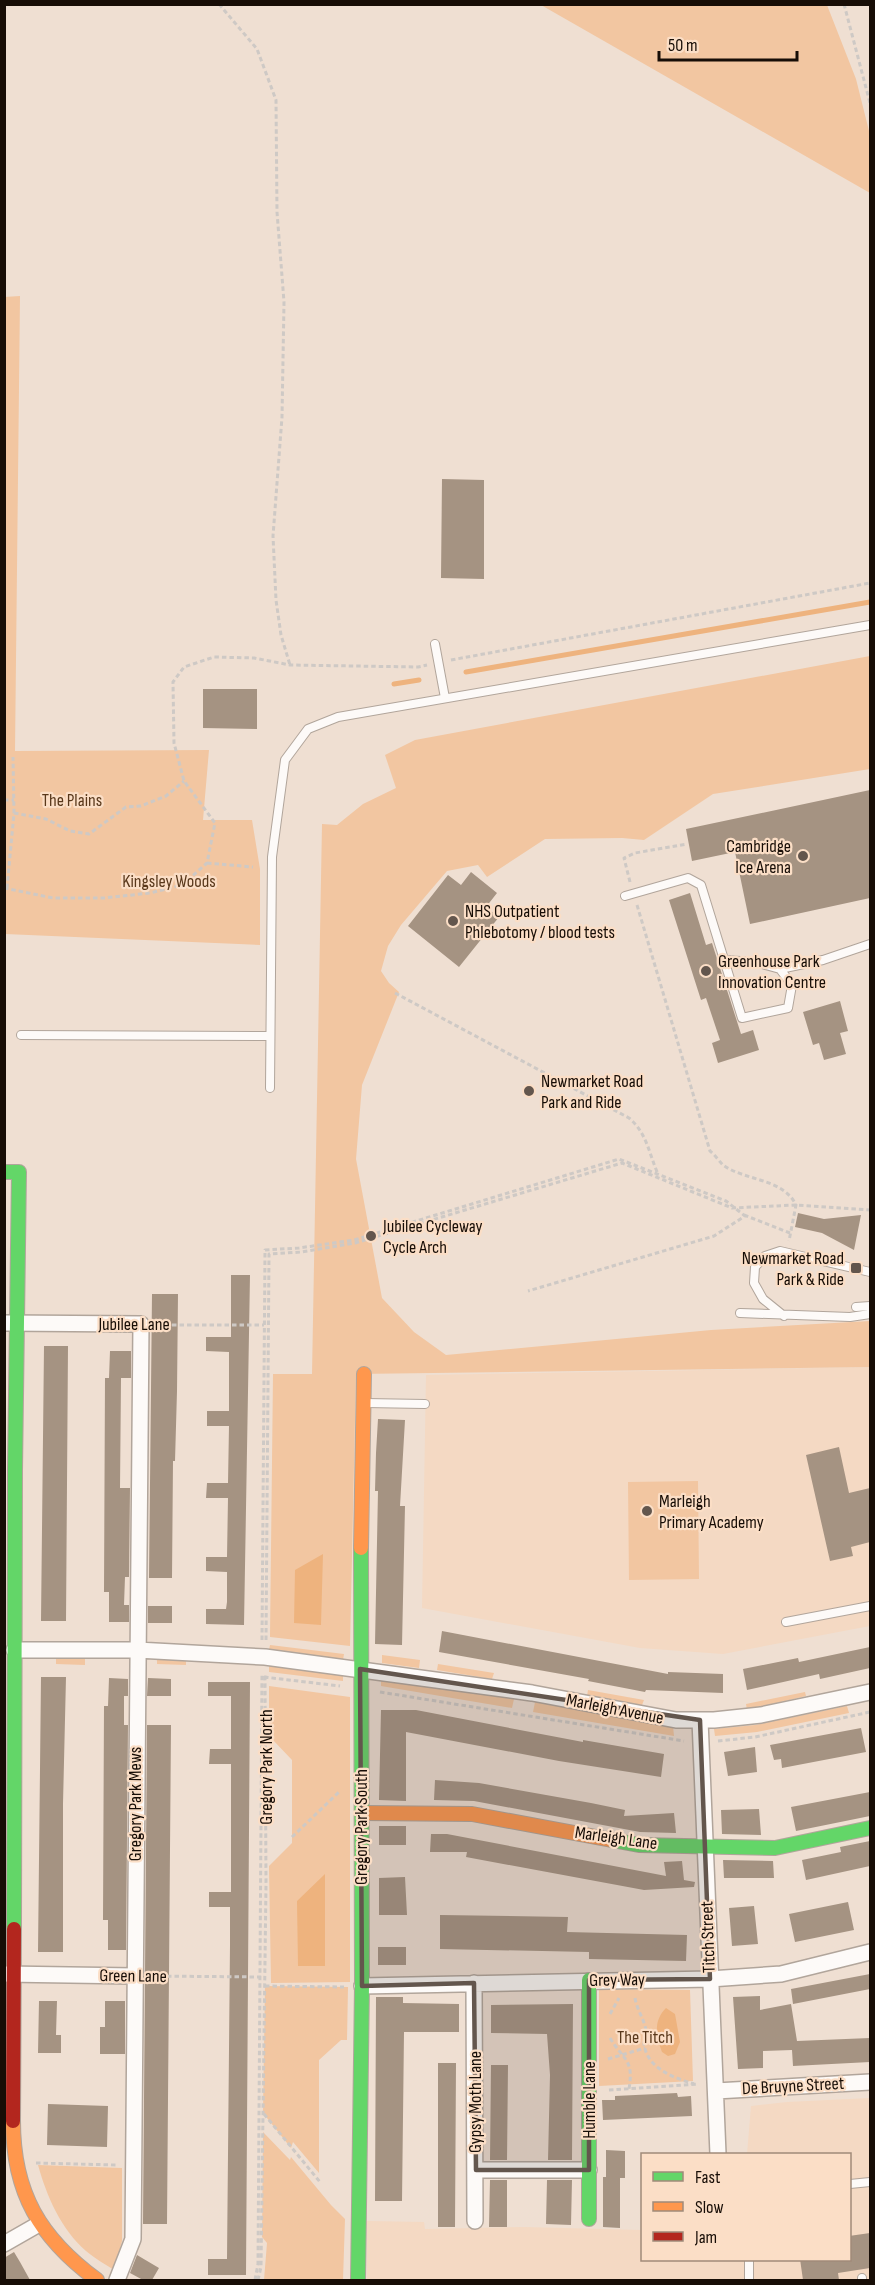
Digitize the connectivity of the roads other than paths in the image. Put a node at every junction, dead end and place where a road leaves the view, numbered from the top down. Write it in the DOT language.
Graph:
graph roads {
  1 [pos="870,625"];
  2 [pos="435,644"];
  3 [pos="445,698"];
  4 [pos="629,895"];
  5 [pos="870,944"];
  6 [pos="725,960"];
  7 [pos="780,969"];
  8 [pos="21,1035"];
  9 [pos="270,1036"];
  10 [pos="270,1088"];
  11 [pos="4,1172"];
  12 [pos="870,1272"];
  13 [pos="870,1306"];
  14 [pos="856,1307"];
  15 [pos="740,1313"];
  16 [pos="870,1314"];
  17 [pos="784,1316"];
  18 [pos="10,1324"];
  19 [pos="141,1324"];
  20 [pos="364,1374"];
  21 [pos="363,1403"];
  22 [pos="425,1404"];
  23 [pos="10,1470"];
  24 [pos="870,1606"];
  25 [pos="10,1607"];
  26 [pos="786,1622"];
  27 [pos="14,1650"];
  28 [pos="137,1650"];
  29 [pos="360,1669"];
  30 [pos="9,1686"];
  31 [pos="870,1692"];
  32 [pos="700,1720"];
  33 [pos="362,1814"];
  34 [pos="10,1826"];
  35 [pos="870,1828"];
  36 [pos="705,1846"];
  37 [pos="870,1952"];
  38 [pos="9,1974"];
  39 [pos="134,1976"];
  40 [pos="710,1979"];
  41 [pos="589,1980"];
  42 [pos="474,1983"];
  43 [pos="362,1986"];
  44 [pos="870,2082"];
  45 [pos="716,2087"];
  46 [pos="9,2123"];
  47 [pos="718,2153"];
  48 [pos="476,2170"];
  49 [pos="589,2170"];
  50 [pos="870,2182"];
  51 [pos="851,2184"];
  52 [pos="589,2219"];
  53 [pos="475,2221"];
  54 [pos="39,2224"];
  55 [pos="4,2244"];
  56 [pos="750,2261"];
  57 [pos="97,2280"];
  58 [pos="117,2280"];
  59 [pos="358,2280"];
  60 [pos="749,2280"];
  1 -- 3 [label="lane"];
  2 -- 3 [label="lane"];
  3 -- 9 [label="lane"];
  4 -- 6 [label="lane"];
  5 -- 7 [label="lane"];
  6 -- 7 [label="lane"];
  6 -- 7 [label="lane"];
  8 -- 9 [label="lane"];
  9 -- 10 [label="lane"];
  11 -- 18 [label="street"];
  12 -- 17 [label="lane"];
  13 -- 14 [label="lane"];
  15 -- 17 [label="lane"];
  16 -- 17 [label="lane"];
  18 -- 19 [label="street, Jubilee Lane"];
  18 -- 23 [label="street"];
  19 -- 28 [label="street, Gregory Park Mews"];
  20 -- 21 [label="street, Gregory Park South"];
  21 -- 22 [label="lane"];
  21 -- 29 [label="street, Gregory Park South"];
  23 -- 25 [label="street"];
  24 -- 26 [label="lane"];
  25 -- 27 [label="street"];
  27 -- 28 [label="street, Marleigh Avenue"];
  27 -- 30 [label="street"];
  28 -- 29 [label="street, Marleigh Avenue"];
  28 -- 39 [label="street, Gregory Park Mews"];
  29 -- 32 [label="street, Marleigh Avenue"];
  29 -- 33 [label="street, Gregory Park South"];
  30 -- 34 [label="street"];
  31 -- 32 [label="street, Marleigh Avenue"];
  32 -- 36 [label="street, Titch Street"];
  33 -- 36 [label="street, Marleigh Lane"];
  33 -- 43 [label="street, Gregory Park South"];
  34 -- 38 [label="street"];
  35 -- 36 [label="street, Marleigh Lane"];
  36 -- 40 [label="street, Titch Street"];
  37 -- 40 [label="street, Grey Way"];
  38 -- 39 [label="street, Green Lane"];
  38 -- 46 [label="street"];
  39 -- 58 [label="street, Gregory Park Mews"];
  40 -- 41 [label="street, Grey Way"];
  40 -- 45 [label="street, Titch Street"];
  41 -- 42 [label="street, Grey Way"];
  41 -- 49 [label="street, Humble Lane"];
  42 -- 43 [label="street, Grey Way"];
  42 -- 48 [label="street, Gypsy Moth Lane"];
  43 -- 59 [label="street, Gregory Park South"];
  44 -- 45 [label="street, De Bruyne Street"];
  45 -- 47 [label="street, Titch Street"];
  46 -- 54 [label="street"];
  48 -- 49 [label="street"];
  48 -- 53 [label="street, Gypsy Moth Lane"];
  49 -- 52 [label="street, Humble Lane"];
  50 -- 51 [label="lane"];
  54 -- 55 [label="street"];
  54 -- 57 [label="street"];
  56 -- 60 [label="lane"];
}
